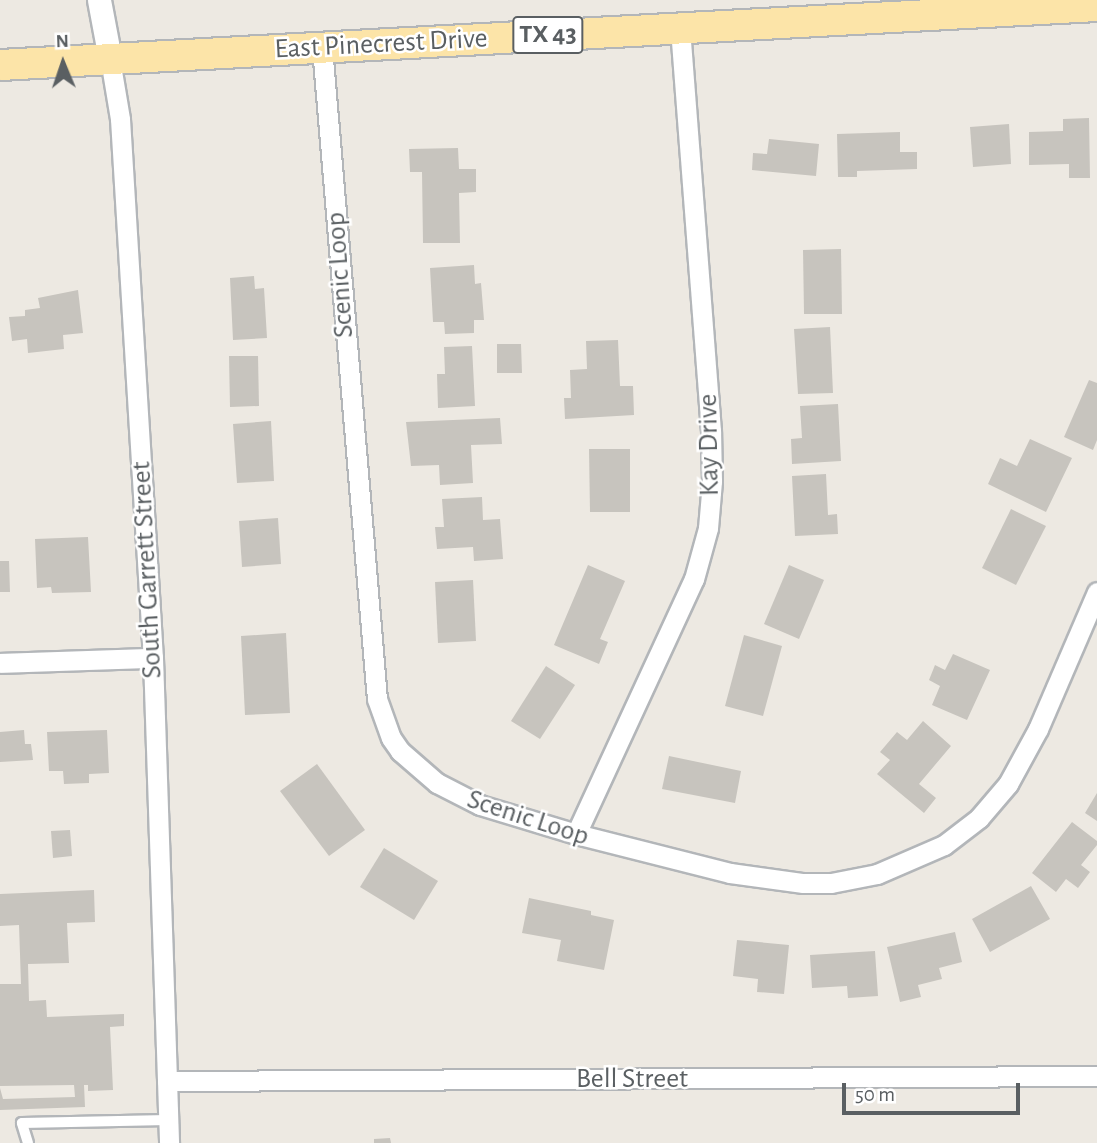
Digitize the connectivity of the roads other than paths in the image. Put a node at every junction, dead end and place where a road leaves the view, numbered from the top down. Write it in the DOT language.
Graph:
graph roads {
  1 [pos="99,0"];
  2 [pos="1097,6"];
  3 [pos="938,7"];
  4 [pos="680,28"];
  5 [pos="322,47"];
  6 [pos="110,59"];
  7 [pos="0,65"];
  8 [pos="1097,592"];
  9 [pos="153,658"];
  10 [pos="0,663"];
  11 [pos="576,834"];
  12 [pos="1097,1076"];
  13 [pos="167,1082"];
  14 [pos="168,1119"];
  15 [pos="28,1143"];
  16 [pos="169,1143"];
  1 -- 6 [label="street, South Garrett Street"];
  2 -- 3 [label="main road, East Pinecrest Drive / TX 43"];
  3 -- 4 [label="main road, East Pinecrest Drive / TX 43"];
  4 -- 5 [label="main road, East Pinecrest Drive / TX 43"];
  4 -- 11 [label="street, Kay Drive"];
  5 -- 6 [label="main road, East Pinecrest Drive / TX 43"];
  5 -- 11 [label="street, Scenic Loop"];
  6 -- 7 [label="main road, East Pinecrest Drive / TX 43"];
  6 -- 9 [label="street, South Garrett Street"];
  8 -- 11 [label="street, Scenic Loop"];
  9 -- 10 [label="street"];
  9 -- 13 [label="street, South Garrett Street"];
  12 -- 13 [label="street, Bell Street"];
  13 -- 14 [label="street, South Garrett Street"];
  14 -- 15 [label="lane"];
  14 -- 16 [label="street, South Garrett Street"];
}
